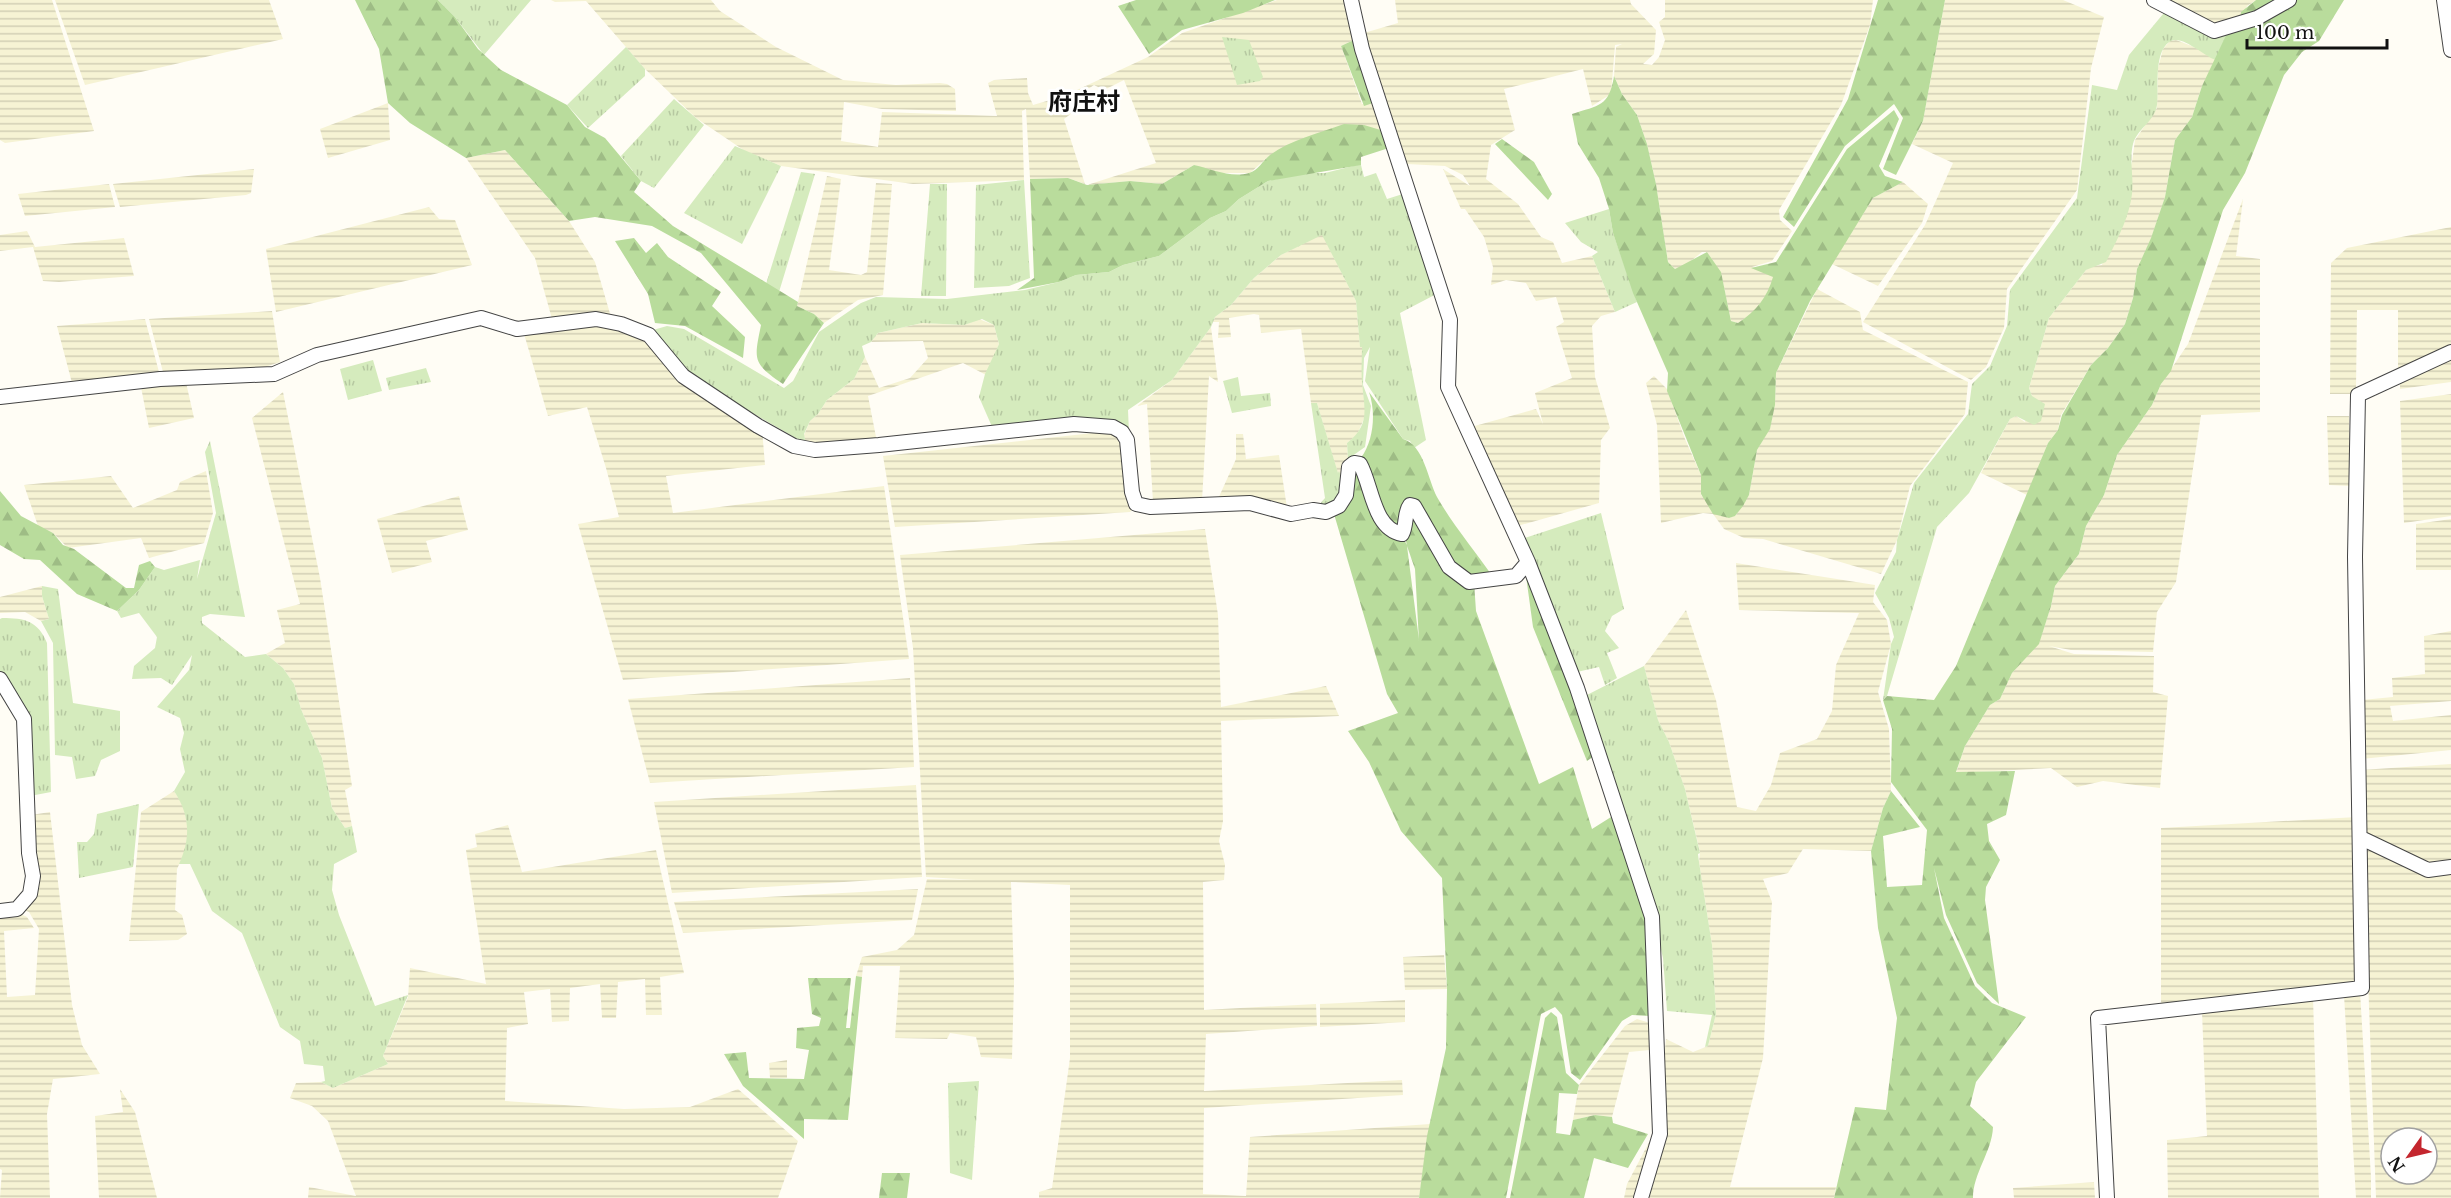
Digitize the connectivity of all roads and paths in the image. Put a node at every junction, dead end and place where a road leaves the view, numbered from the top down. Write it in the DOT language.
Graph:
graph roads {
  1 [pos="1351,0"];
  2 [pos="2154,0"];
  3 [pos="2289,0"];
  4 [pos="2444,0"];
  5 [pos="2451,50"];
  6 [pos="2451,352"];
  7 [pos="0,397"];
  8 [pos="1528,562"];
  9 [pos="0,679"];
  10 [pos="2361,838"];
  11 [pos="2451,867"];
  12 [pos="0,911"];
  13 [pos="1641,1198"];
  14 [pos="2107,1198"];
  1 -- 8 [label="street"];
  2 -- 3 [label="street"];
  4 -- 5 [label="street"];
  6 -- 10 [label="street"];
  7 -- 8 [label="street"];
  8 -- 13 [label="street"];
  9 -- 12 [label="street"];
  10 -- 11 [label="street"];
  10 -- 14 [label="street"];
}
